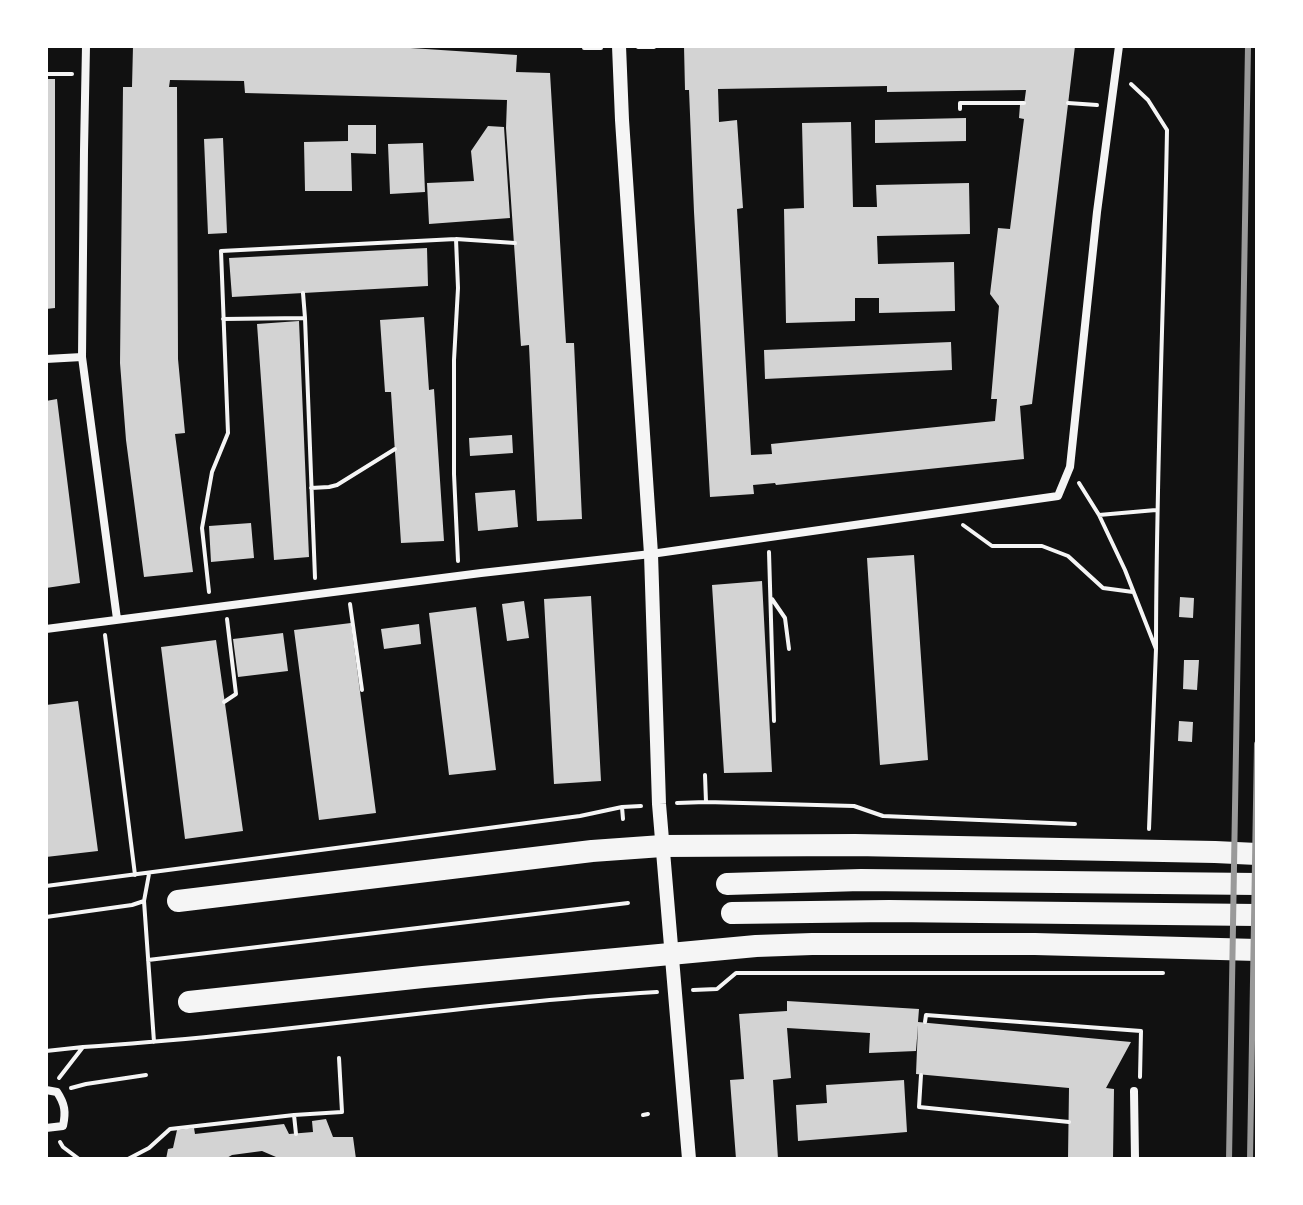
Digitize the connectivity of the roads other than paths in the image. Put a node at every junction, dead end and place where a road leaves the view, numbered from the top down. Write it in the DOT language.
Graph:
graph roads {
  1 [pos="86,46"];
  2 [pos="619,46"];
  3 [pos="1119,46"];
  4 [pos="82,357"];
  5 [pos="46,359"];
  6 [pos="651,554"];
  7 [pos="117,619"];
  8 [pos="46,629"];
  9 [pos="662,846"];
  10 [pos="1257,854"];
  11 [pos="727,884"];
  12 [pos="1257,884"];
  13 [pos="178,901"];
  14 [pos="732,913"];
  15 [pos="1257,915"];
  16 [pos="1257,950"];
  17 [pos="670,953"];
  18 [pos="189,1002"];
  19 [pos="51,1091"];
  20 [pos="1134,1091"];
  21 [pos="46,1128"];
  22 [pos="689,1159"];
  23 [pos="1135,1159"];
  1 -- 4 [label="street"];
  2 -- 6 [label="street"];
  3 -- 6 [label="street"];
  4 -- 5 [label="street"];
  4 -- 7 [label="street"];
  6 -- 7 [label="street"];
  6 -- 9 [label="street"];
  7 -- 8 [label="street"];
  9 -- 10 [label="highway"];
  9 -- 13 [label="highway"];
  9 -- 17 [label="street"];
  11 -- 12 [label="highway"];
  14 -- 15 [label="highway"];
  16 -- 17 [label="highway"];
  17 -- 18 [label="highway"];
  17 -- 22 [label="street"];
  19 -- 21 [label="street"];
  20 -- 23 [label="street"];
}
